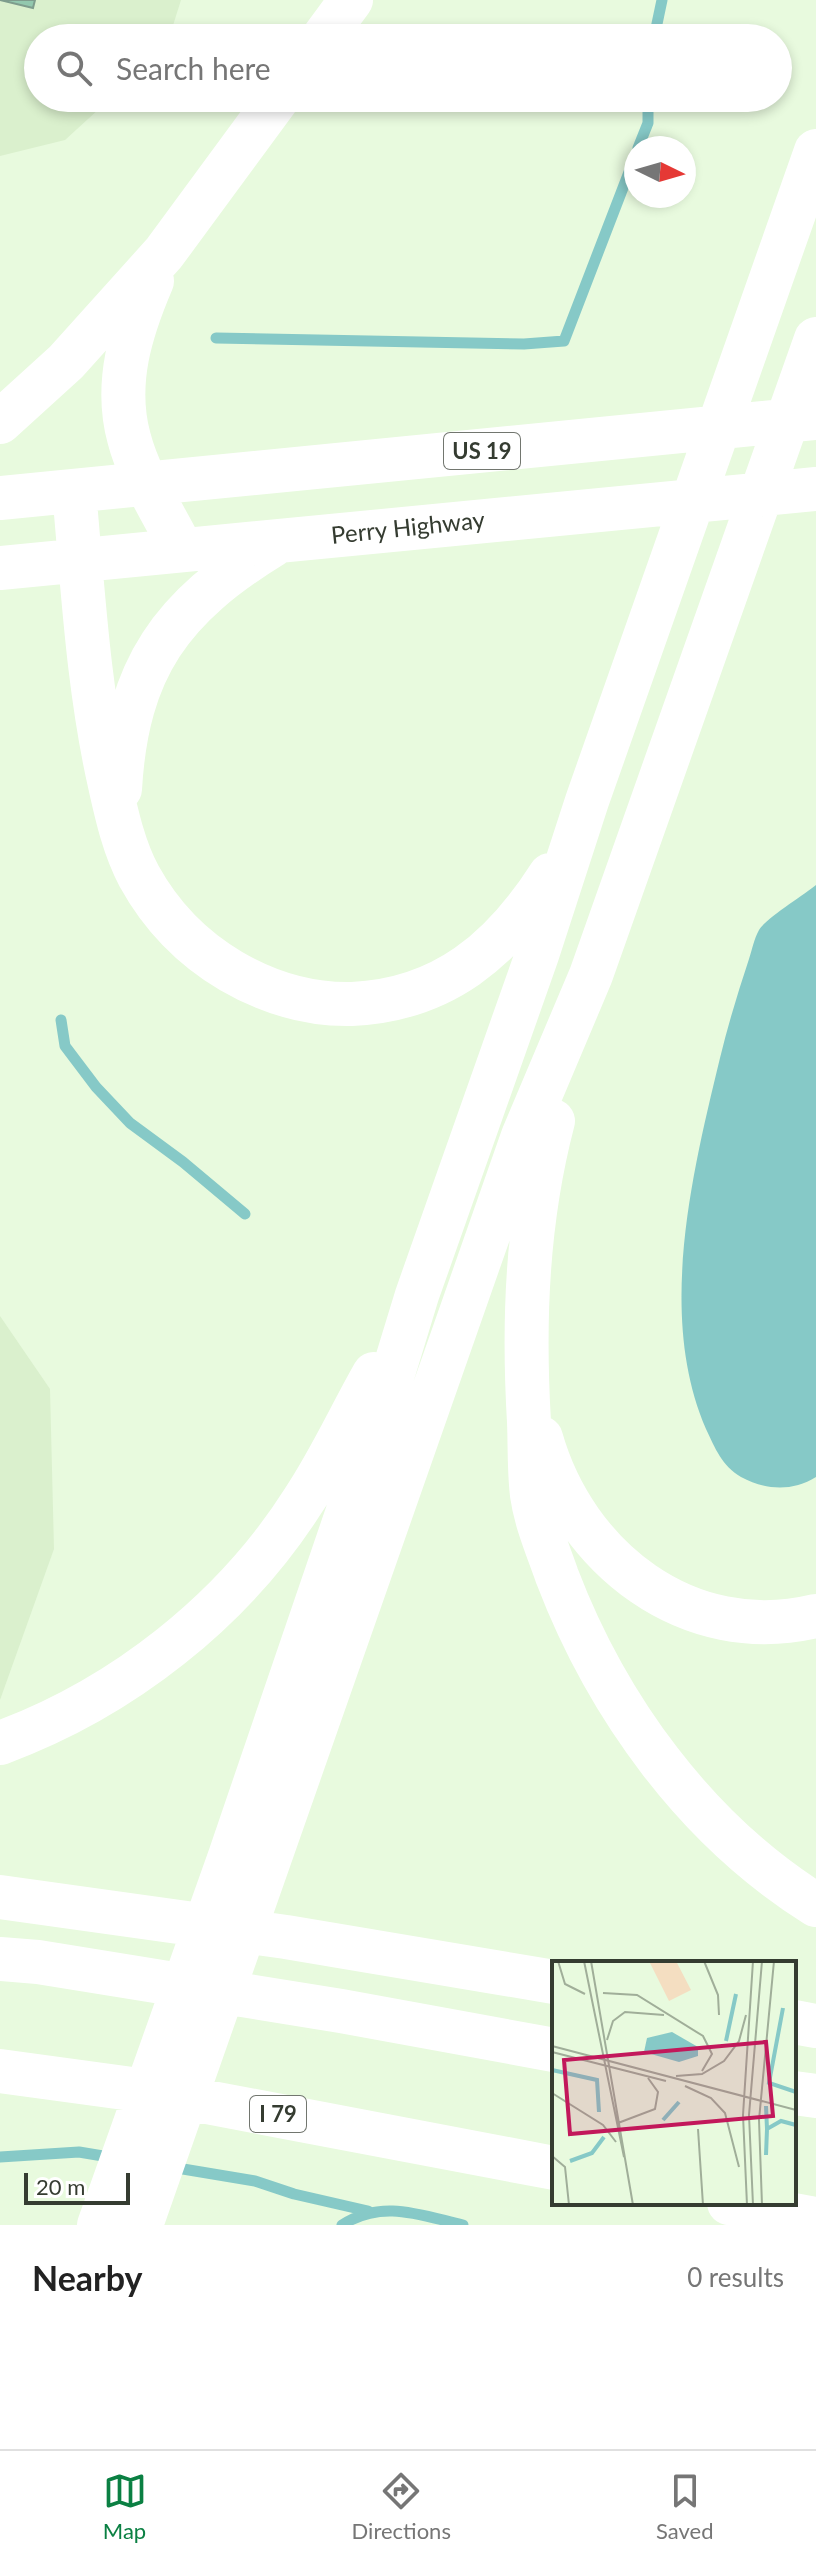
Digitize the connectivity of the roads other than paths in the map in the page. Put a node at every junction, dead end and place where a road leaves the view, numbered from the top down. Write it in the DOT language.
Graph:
graph roads {
  1 [pos="351,0"];
  2 [pos="333,24"];
  3 [pos="268,112"];
  4 [pos="816,151"];
  5 [pos="164,253"];
  6 [pos="816,339"];
  7 [pos="816,418"];
  8 [pos="0,422"];
  9 [pos="148,483"];
  10 [pos="816,489"];
  11 [pos="74,491"];
  12 [pos="0,498"];
  13 [pos="280,541"];
  14 [pos="182,550"];
  15 [pos="80,560"];
  16 [pos="0,568"];
  17 [pos="587,801"];
  18 [pos="118,819"];
  19 [pos="591,975"];
  20 [pos="417,1295"];
  21 [pos="527,1385"];
  22 [pos="816,1616"];
  23 [pos="0,1743"];
  24 [pos="249,1860"];
  25 [pos="0,1897"];
  26 [pos="816,1905"];
  27 [pos="0,1959"];
  28 [pos="552,1982"];
  29 [pos="796,2022"];
  30 [pos="816,2026"];
  31 [pos="552,2050"];
  32 [pos="0,2071"];
  33 [pos="796,2093"];
  34 [pos="816,2096"];
  35 [pos="552,2168"];
  36 [pos="740,2205"];
  37 [pos="816,2219"];
  38 [pos="114,2223"];
  1 -- 2 [label="highway"];
  3 -- 5 [label="highway"];
  4 -- 17 [label="highway"];
  5 -- 8 [label="highway"];
  5 -- 9 [label="highway"];
  6 -- 19 [label="highway"];
  7 -- 9 [label="highway, US 19"];
  9 -- 11 [label="highway, US 19"];
  9 -- 14 [label="highway"];
  10 -- 13 [label="highway, Perry Highway"];
  11 -- 12 [label="highway, US 19"];
  11 -- 15 [label="highway"];
  13 -- 14 [label="highway, Perry Highway"];
  13 -- 18 [label="highway"];
  14 -- 15 [label="highway, Perry Highway"];
  15 -- 16 [label="highway, Perry Highway"];
  15 -- 18 [label="highway"];
  17 -- 18 [label="highway"];
  17 -- 20 [label="highway"];
  19 -- 21 [label="highway"];
  19 -- 24 [label="highway"];
  20 -- 23 [label="highway"];
  20 -- 24 [label="highway"];
  21 -- 22 [label="highway"];
  21 -- 26 [label="highway"];
  24 -- 38 [label="highway"];
  25 -- 28 [label="highway"];
  27 -- 31 [label="highway"];
  29 -- 30 [label="highway"];
  32 -- 35 [label="highway, I 79"];
  33 -- 34 [label="highway"];
  36 -- 37 [label="highway"];
}
